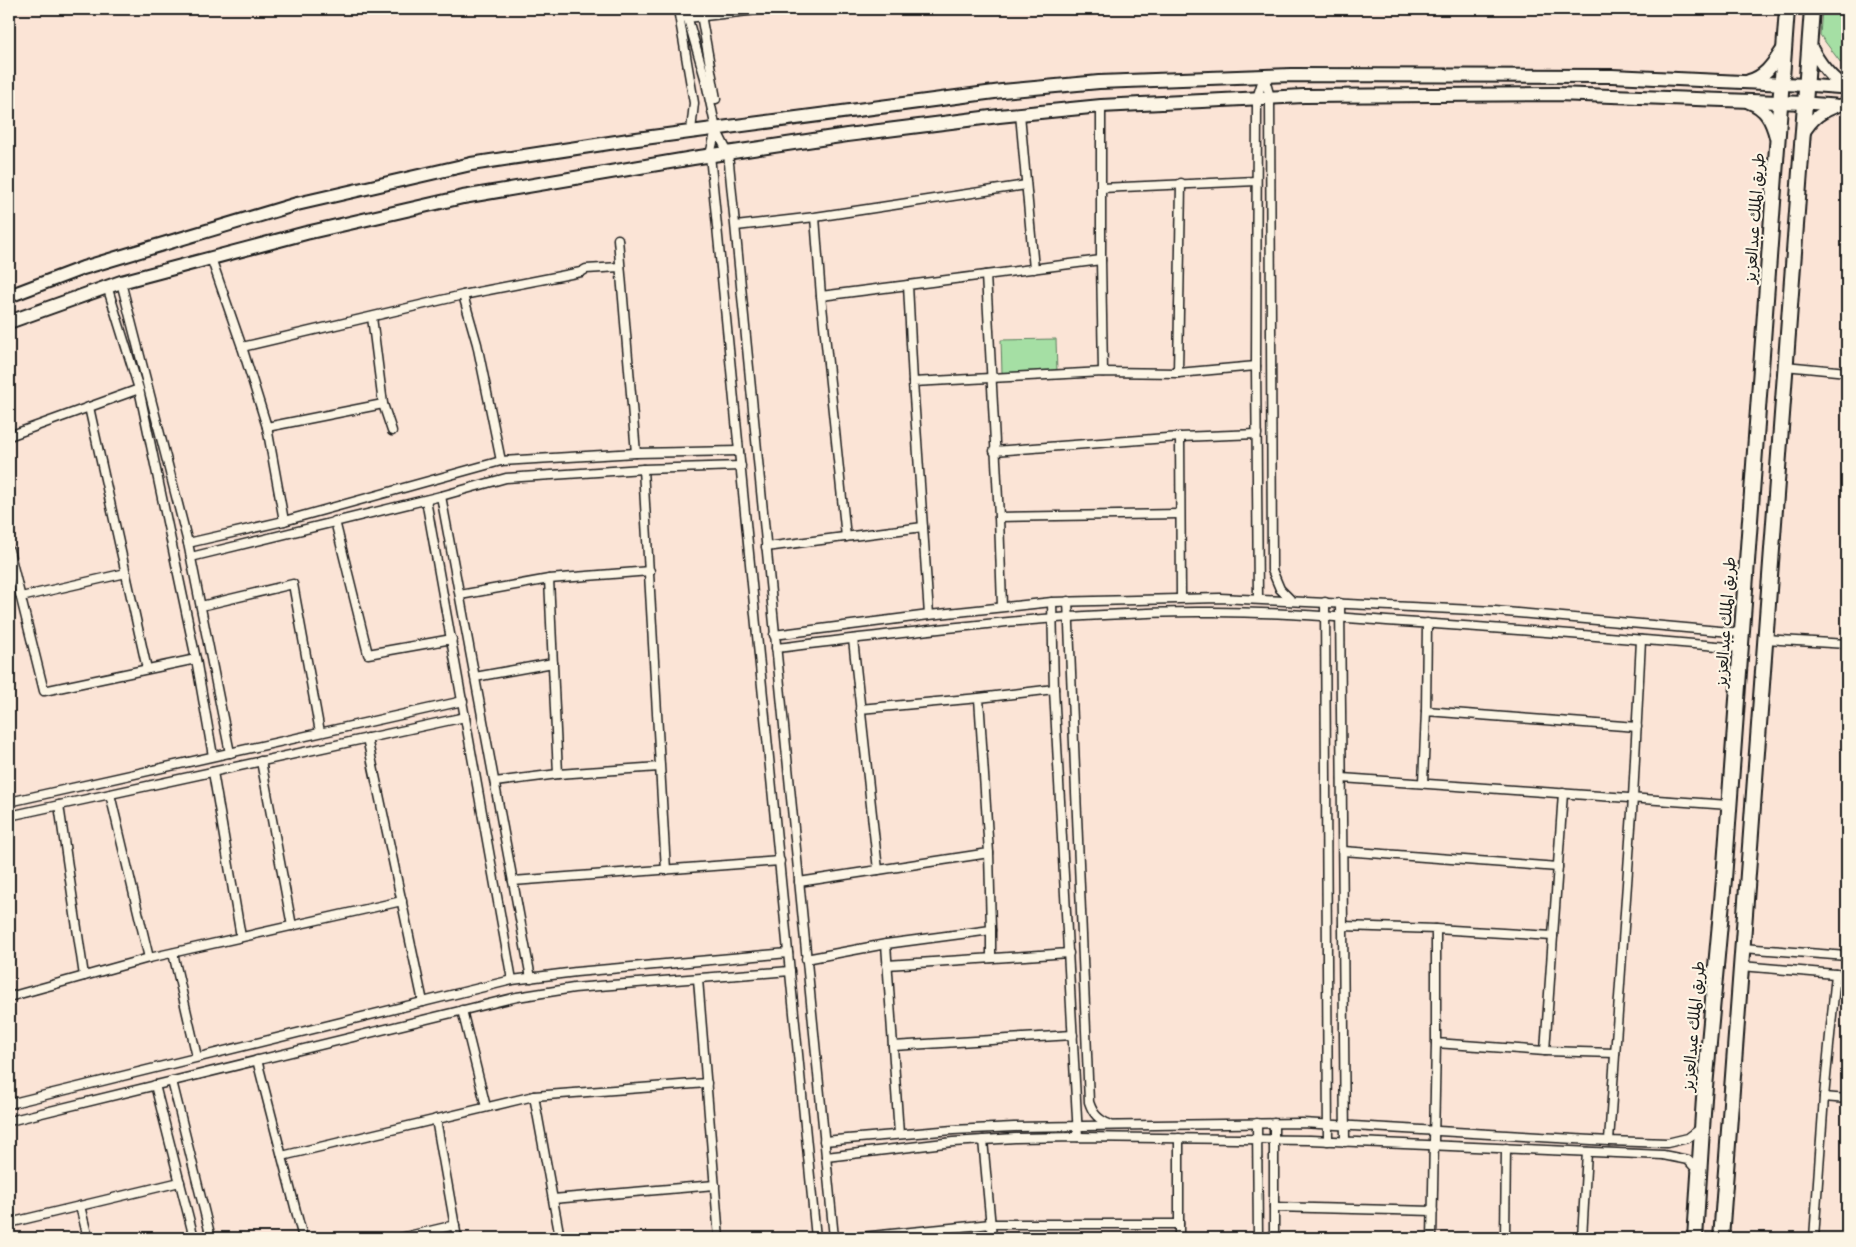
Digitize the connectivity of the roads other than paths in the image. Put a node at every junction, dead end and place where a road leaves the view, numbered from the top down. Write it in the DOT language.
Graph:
graph roads {
  1 [pos="678,9"];
  2 [pos="685,9"];
  3 [pos="766,9"];
  4 [pos="1787,9"];
  5 [pos="1812,9"];
  6 [pos="701,13"];
  7 [pos="687,18"];
  8 [pos="1809,43"];
  9 [pos="1784,48"];
  10 [pos="1264,76"];
  11 [pos="1745,82"];
  12 [pos="1782,84"];
  13 [pos="1806,85"];
  14 [pos="1847,88"];
  15 [pos="1270,97"];
  16 [pos="1257,98"];
  17 [pos="716,99"];
  18 [pos="1744,100"];
  19 [pos="1780,101"];
  20 [pos="1805,103"];
  21 [pos="1101,106"];
  22 [pos="1844,106"];
  23 [pos="1020,114"];
  24 [pos="716,129"];
  25 [pos="692,131"];
  26 [pos="1802,136"];
  27 [pos="1777,142"];
  28 [pos="728,153"];
  29 [pos="710,155"];
  30 [pos="1256,181"];
  31 [pos="1182,183"];
  32 [pos="1026,185"];
  33 [pos="1101,188"];
  34 [pos="815,217"];
  35 [pos="736,226"];
  36 [pos="618,239"];
  37 [pos="211,258"];
  38 [pos="1101,260"];
  39 [pos="620,267"];
  40 [pos="1034,269"];
  41 [pos="986,275"];
  42 [pos="121,282"];
  43 [pos="908,285"];
  44 [pos="107,286"];
  45 [pos="464,295"];
  46 [pos="9,296"];
  47 [pos="821,296"];
  48 [pos="372,317"];
  49 [pos="9,322"];
  50 [pos="242,347"];
  51 [pos="1256,366"];
  52 [pos="1785,366"];
  53 [pos="1103,372"];
  54 [pos="1847,372"];
  55 [pos="1178,373"];
  56 [pos="992,378"];
  57 [pos="913,382"];
  58 [pos="139,389"];
  59 [pos="383,404"];
  60 [pos="89,407"];
  61 [pos="267,427"];
  62 [pos="392,431"];
  63 [pos="1256,434"];
  64 [pos="9,436"];
  65 [pos="1180,438"];
  66 [pos="739,450"];
  67 [pos="994,451"];
  68 [pos="636,453"];
  69 [pos="501,461"];
  70 [pos="741,466"];
  71 [pos="643,469"];
  72 [pos="441,496"];
  73 [pos="426,500"];
  74 [pos="1179,514"];
  75 [pos="999,517"];
  76 [pos="335,521"];
  77 [pos="284,522"];
  78 [pos="923,527"];
  79 [pos="846,537"];
  80 [pos="188,543"];
  81 [pos="766,547"];
  82 [pos="9,550"];
  83 [pos="191,557"];
  84 [pos="650,571"];
  85 [pos="126,573"];
  86 [pos="549,580"];
  87 [pos="460,596"];
  88 [pos="20,597"];
  89 [pos="1181,598"];
  90 [pos="1258,599"];
  91 [pos="1291,600"];
  92 [pos="1068,601"];
  93 [pos="1052,602"];
  94 [pos="1325,602"];
  95 [pos="1340,603"];
  96 [pos="201,606"];
  97 [pos="1002,606"];
  98 [pos="929,615"];
  99 [pos="1068,617"];
  100 [pos="1325,617"];
  101 [pos="1052,618"];
  102 [pos="1341,618"];
  103 [pos="1428,623"];
  104 [pos="1742,634"];
  105 [pos="774,635"];
  106 [pos="452,639"];
  107 [pos="854,639"];
  108 [pos="1765,639"];
  109 [pos="1642,640"];
  110 [pos="1847,644"];
  111 [pos="776,648"];
  112 [pos="1741,648"];
  113 [pos="196,660"];
  114 [pos="553,663"];
  115 [pos="147,669"];
  116 [pos="475,676"];
  117 [pos="1054,690"];
  118 [pos="979,698"];
  119 [pos="462,701"];
  120 [pos="860,709"];
  121 [pos="1426,711"];
  122 [pos="465,717"];
  123 [pos="1637,727"];
  124 [pos="320,732"];
  125 [pos="367,738"];
  126 [pos="230,753"];
  127 [pos="213,756"];
  128 [pos="261,762"];
  129 [pos="659,767"];
  130 [pos="212,772"];
  131 [pos="558,774"];
  132 [pos="1342,778"];
  133 [pos="495,782"];
  134 [pos="1422,783"];
  135 [pos="1563,793"];
  136 [pos="110,794"];
  137 [pos="1633,798"];
  138 [pos="9,802"];
  139 [pos="58,805"];
  140 [pos="1729,805"];
  141 [pos="9,816"];
  142 [pos="1343,852"];
  143 [pos="989,853"];
  144 [pos="780,861"];
  145 [pos="1558,866"];
  146 [pos="666,870"];
  147 [pos="878,870"];
  148 [pos="513,881"];
  149 [pos="799,882"];
  150 [pos="402,901"];
  151 [pos="292,926"];
  152 [pos="1344,926"];
  153 [pos="1436,929"];
  154 [pos="991,930"];
  155 [pos="1553,936"];
  156 [pos="241,937"];
  157 [pos="886,944"];
  158 [pos="1742,948"];
  159 [pos="173,953"];
  160 [pos="788,953"];
  161 [pos="1069,953"];
  162 [pos="1847,956"];
  163 [pos="150,958"];
  164 [pos="991,958"];
  165 [pos="806,959"];
  166 [pos="887,965"];
  167 [pos="1741,966"];
  168 [pos="790,971"];
  169 [pos="1836,974"];
  170 [pos="1847,975"];
  171 [pos="84,976"];
  172 [pos="531,978"];
  173 [pos="698,979"];
  174 [pos="512,980"];
  175 [pos="9,997"];
  176 [pos="423,1002"];
  177 [pos="462,1010"];
  178 [pos="1073,1036"];
  179 [pos="1436,1043"];
  180 [pos="893,1046"];
  181 [pos="1545,1051"];
  182 [pos="1615,1053"];
  183 [pos="197,1057"];
  184 [pos="257,1060"];
  185 [pos="172,1081"];
  186 [pos="707,1083"];
  187 [pos="155,1085"];
  188 [pos="534,1096"];
  189 [pos="1824,1097"];
  190 [pos="1847,1099"];
  191 [pos="9,1104"];
  192 [pos="486,1107"];
  193 [pos="436,1119"];
  194 [pos="9,1121"];
  195 [pos="1274,1123"];
  196 [pos="1257,1124"];
  197 [pos="1328,1124"];
  198 [pos="1111,1125"];
  199 [pos="1345,1125"];
  200 [pos="1077,1126"];
  201 [pos="1703,1126"];
  202 [pos="1434,1130"];
  203 [pos="899,1134"];
  204 [pos="1078,1137"];
  205 [pos="1179,1138"];
  206 [pos="1257,1139"];
  207 [pos="983,1140"];
  208 [pos="1274,1140"];
  209 [pos="824,1141"];
  210 [pos="1328,1141"];
  211 [pos="1609,1141"];
  212 [pos="1346,1142"];
  213 [pos="1673,1142"];
  214 [pos="1434,1145"];
  215 [pos="1506,1148"];
  216 [pos="1587,1152"];
  217 [pos="282,1156"];
  218 [pos="1672,1156"];
  219 [pos="826,1158"];
  220 [pos="1699,1173"];
  221 [pos="180,1182"];
  222 [pos="715,1185"];
  223 [pos="553,1199"];
  224 [pos="80,1206"];
  225 [pos="1274,1207"];
  226 [pos="1433,1211"];
  227 [pos="9,1223"];
  228 [pos="990,1224"];
  229 [pos="1179,1224"];
  230 [pos="455,1225"];
  231 [pos="916,1235"];
  232 [pos="88,1238"];
  233 [pos="194,1238"];
  234 [pos="211,1238"];
  235 [pos="303,1238"];
  236 [pos="400,1238"];
  237 [pos="457,1238"];
  238 [pos="560,1238"];
  239 [pos="719,1238"];
  240 [pos="816,1238"];
  241 [pos="834,1238"];
  242 [pos="851,1238"];
  243 [pos="992,1238"];
  244 [pos="1179,1238"];
  245 [pos="1258,1238"];
  246 [pos="1274,1238"];
  247 [pos="1432,1238"];
  248 [pos="1505,1238"];
  249 [pos="1582,1238"];
  250 [pos="1695,1238"];
  251 [pos="1721,1238"];
  252 [pos="1814,1238"];
  1 -- 25 [label="street"];
  2 -- 7 [label="street"];
  3 -- 6 [label="street"];
  4 -- 9 [label="highway, طريق الملك عبدالعزيز"];
  5 -- 8 [label="highway"];
  6 -- 7 [label="street"];
  6 -- 17 [label="street"];
  7 -- 24 [label="street"];
  8 -- 13 [label="highway"];
  8 -- 14 [label="main road"];
  9 -- 11 [label="main road"];
  9 -- 12 [label="highway, طريق الملك عبدالعزيز"];
  10 -- 11 [label="main road"];
  10 -- 15 [label="street"];
  10 -- 16 [label="street"];
  10 -- 24 [label="main road"];
  11 -- 12 [label="main road"];
  12 -- 13 [label="main road"];
  12 -- 19 [label="highway, طريق الملك عبدالعزيز"];
  13 -- 14 [label="main road"];
  13 -- 20 [label="highway"];
  15 -- 16 [label="main road"];
  15 -- 18 [label="main road"];
  15 -- 91 [label="street"];
  16 -- 21 [label="main road"];
  16 -- 30 [label="street"];
  18 -- 19 [label="main road"];
  18 -- 27 [label="main road"];
  19 -- 20 [label="main road"];
  19 -- 27 [label="highway, طريق الملك عبدالعزيز"];
  20 -- 22 [label="main road"];
  20 -- 26 [label="highway"];
  21 -- 23 [label="main road"];
  21 -- 33 [label="street"];
  22 -- 26 [label="main road"];
  23 -- 28 [label="main road"];
  23 -- 32 [label="street"];
  24 -- 25 [label="main road"];
  24 -- 28 [label="street"];
  24 -- 29 [label="street"];
  25 -- 46 [label="main road"];
  26 -- 52 [label="highway"];
  27 -- 104 [label="highway, طريق الملك عبدالعزيز"];
  28 -- 29 [label="main road"];
  28 -- 35 [label="street"];
  29 -- 37 [label="main road"];
  29 -- 66 [label="street"];
  30 -- 31 [label="street"];
  30 -- 51 [label="street"];
  31 -- 33 [label="street"];
  31 -- 55 [label="street"];
  32 -- 34 [label="street"];
  32 -- 40 [label="street"];
  33 -- 38 [label="street"];
  34 -- 35 [label="street"];
  34 -- 47 [label="street"];
  35 -- 81 [label="street"];
  36 -- 39 [label="street"];
  37 -- 42 [label="main road"];
  37 -- 50 [label="street"];
  38 -- 40 [label="street"];
  38 -- 53 [label="street"];
  39 -- 45 [label="street"];
  39 -- 68 [label="street"];
  40 -- 41 [label="street"];
  41 -- 43 [label="street"];
  41 -- 56 [label="street"];
  42 -- 44 [label="main road"];
  42 -- 80 [label="street"];
  43 -- 47 [label="street"];
  43 -- 57 [label="street"];
  44 -- 49 [label="main road"];
  44 -- 58 [label="street"];
  45 -- 48 [label="street"];
  45 -- 69 [label="street"];
  47 -- 79 [label="street"];
  48 -- 50 [label="street"];
  48 -- 59 [label="street"];
  50 -- 61 [label="street"];
  51 -- 55 [label="street"];
  51 -- 63 [label="street"];
  52 -- 54 [label="street"];
  52 -- 108 [label="highway"];
  53 -- 55 [label="street"];
  53 -- 56 [label="street"];
  56 -- 57 [label="street"];
  56 -- 67 [label="street"];
  57 -- 78 [label="street"];
  58 -- 60 [label="street"];
  58 -- 113 [label="street"];
  59 -- 61 [label="street"];
  59 -- 62 [label="street"];
  60 -- 64 [label="street"];
  60 -- 85 [label="street"];
  61 -- 77 [label="street"];
  63 -- 65 [label="street"];
  63 -- 90 [label="street"];
  65 -- 67 [label="street"];
  65 -- 74 [label="street"];
  66 -- 68 [label="street"];
  66 -- 70 [label="street"];
  67 -- 75 [label="street"];
  68 -- 69 [label="street"];
  69 -- 77 [label="street"];
  70 -- 71 [label="street"];
  70 -- 144 [label="street"];
  71 -- 72 [label="street"];
  71 -- 84 [label="street"];
  72 -- 73 [label="street"];
  72 -- 87 [label="street"];
  73 -- 76 [label="street"];
  73 -- 106 [label="street"];
  74 -- 75 [label="street"];
  74 -- 89 [label="street"];
  75 -- 97 [label="street"];
  76 -- 83 [label="street"];
  76 -- 106 [label="street"];
  77 -- 80 [label="street"];
  78 -- 79 [label="street"];
  78 -- 98 [label="street"];
  79 -- 81 [label="street"];
  80 -- 83 [label="street"];
  81 -- 105 [label="street"];
  82 -- 88 [label="street"];
  83 -- 96 [label="street"];
  84 -- 86 [label="street"];
  84 -- 129 [label="street"];
  85 -- 88 [label="street"];
  85 -- 115 [label="street"];
  86 -- 87 [label="street"];
  86 -- 114 [label="street"];
  87 -- 116 [label="street"];
  88 -- 115 [label="street"];
  89 -- 90 [label="street"];
  89 -- 92 [label="street"];
  90 -- 91 [label="street"];
  91 -- 94 [label="street"];
  92 -- 93 [label="street"];
  92 -- 99 [label="street"];
  93 -- 97 [label="street"];
  93 -- 101 [label="street"];
  94 -- 95 [label="street"];
  94 -- 100 [label="street"];
  95 -- 102 [label="street"];
  95 -- 104 [label="street"];
  96 -- 124 [label="street"];
  96 -- 126 [label="street"];
  97 -- 98 [label="street"];
  98 -- 105 [label="street"];
  99 -- 100 [label="street"];
  99 -- 101 [label="street"];
  99 -- 198 [label="street"];
  100 -- 102 [label="street"];
  100 -- 197 [label="street"];
  101 -- 107 [label="street"];
  101 -- 117 [label="street"];
  102 -- 103 [label="street"];
  102 -- 132 [label="street"];
  103 -- 109 [label="street"];
  103 -- 121 [label="street"];
  104 -- 112 [label="highway, طريق الملك عبدالعزيز"];
  105 -- 111 [label="street"];
  106 -- 119 [label="street"];
  107 -- 111 [label="street"];
  107 -- 120 [label="street"];
  108 -- 110 [label="street"];
  108 -- 158 [label="highway"];
  109 -- 112 [label="street"];
  109 -- 123 [label="street"];
  111 -- 149 [label="street"];
  112 -- 140 [label="highway, طريق الملك عبدالعزيز"];
  113 -- 115 [label="street"];
  113 -- 127 [label="street"];
  114 -- 116 [label="street"];
  114 -- 131 [label="street"];
  116 -- 133 [label="street"];
  117 -- 118 [label="street"];
  117 -- 161 [label="street"];
  118 -- 120 [label="street"];
  118 -- 143 [label="street"];
  119 -- 122 [label="street"];
  119 -- 124 [label="street"];
  120 -- 147 [label="street"];
  121 -- 123 [label="street"];
  121 -- 134 [label="street"];
  122 -- 125 [label="street"];
  122 -- 174 [label="street"];
  123 -- 137 [label="street"];
  124 -- 126 [label="street"];
  125 -- 128 [label="street"];
  125 -- 150 [label="street"];
  126 -- 127 [label="street"];
  127 -- 138 [label="street"];
  128 -- 130 [label="street"];
  128 -- 151 [label="street"];
  129 -- 131 [label="street"];
  129 -- 146 [label="street"];
  130 -- 136 [label="street"];
  130 -- 156 [label="street"];
  131 -- 133 [label="street"];
  132 -- 134 [label="street"];
  132 -- 142 [label="street"];
  133 -- 148 [label="street"];
  134 -- 135 [label="street"];
  135 -- 137 [label="street"];
  135 -- 145 [label="street"];
  136 -- 139 [label="street"];
  136 -- 163 [label="street"];
  137 -- 140 [label="street"];
  137 -- 182 [label="street"];
  139 -- 141 [label="street"];
  139 -- 171 [label="street"];
  140 -- 201 [label="highway, طريق الملك عبدالعزيز"];
  142 -- 145 [label="street"];
  142 -- 152 [label="street"];
  143 -- 147 [label="street"];
  143 -- 154 [label="street"];
  144 -- 146 [label="street"];
  144 -- 160 [label="street"];
  145 -- 155 [label="street"];
  146 -- 148 [label="street"];
  147 -- 149 [label="street"];
  148 -- 172 [label="street"];
  149 -- 165 [label="street"];
  150 -- 151 [label="street"];
  150 -- 176 [label="street"];
  151 -- 156 [label="street"];
  152 -- 153 [label="street"];
  152 -- 199 [label="street"];
  153 -- 155 [label="street"];
  153 -- 179 [label="street"];
  154 -- 157 [label="street"];
  154 -- 164 [label="street"];
  155 -- 181 [label="street"];
  156 -- 159 [label="street"];
  157 -- 165 [label="street"];
  157 -- 166 [label="street"];
  158 -- 162 [label="street"];
  158 -- 167 [label="highway"];
  159 -- 163 [label="street"];
  159 -- 183 [label="street"];
  160 -- 168 [label="street"];
  160 -- 172 [label="street"];
  161 -- 164 [label="street"];
  161 -- 178 [label="street"];
  163 -- 171 [label="street"];
  164 -- 166 [label="street"];
  165 -- 209 [label="street"];
  166 -- 180 [label="street"];
  167 -- 169 [label="street"];
  167 -- 251 [label="highway"];
  168 -- 173 [label="street"];
  168 -- 240 [label="street"];
  169 -- 170 [label="street"];
  169 -- 189 [label="street"];
  171 -- 175 [label="street"];
  172 -- 174 [label="street"];
  173 -- 177 [label="street"];
  173 -- 186 [label="street"];
  174 -- 176 [label="street"];
  176 -- 183 [label="street"];
  177 -- 184 [label="street"];
  177 -- 192 [label="street"];
  178 -- 180 [label="street"];
  178 -- 200 [label="street"];
  179 -- 181 [label="street"];
  179 -- 202 [label="street"];
  180 -- 203 [label="street"];
  181 -- 182 [label="street"];
  182 -- 211 [label="street"];
  183 -- 191 [label="street"];
  184 -- 185 [label="street"];
  184 -- 217 [label="street"];
  185 -- 187 [label="street"];
  185 -- 234 [label="street"];
  186 -- 188 [label="street"];
  186 -- 222 [label="street"];
  187 -- 194 [label="street"];
  187 -- 221 [label="street"];
  188 -- 192 [label="street"];
  188 -- 223 [label="street"];
  189 -- 190 [label="street"];
  189 -- 252 [label="street"];
  192 -- 193 [label="street"];
  193 -- 217 [label="street"];
  193 -- 230 [label="street"];
  195 -- 196 [label="street"];
  195 -- 197 [label="street"];
  195 -- 208 [label="street"];
  196 -- 198 [label="street"];
  196 -- 206 [label="street"];
  197 -- 199 [label="street"];
  197 -- 210 [label="street"];
  198 -- 200 [label="street"];
  199 -- 202 [label="street"];
  199 -- 212 [label="street"];
  200 -- 203 [label="street"];
  200 -- 204 [label="street"];
  201 -- 213 [label="street"];
  201 -- 220 [label="highway, طريق الملك عبدالعزيز"];
  202 -- 211 [label="street"];
  202 -- 214 [label="street"];
  203 -- 209 [label="street"];
  204 -- 205 [label="street"];
  204 -- 207 [label="street"];
  205 -- 206 [label="street"];
  205 -- 229 [label="street"];
  206 -- 208 [label="street"];
  206 -- 245 [label="street"];
  207 -- 219 [label="street"];
  207 -- 228 [label="street"];
  208 -- 210 [label="street"];
  208 -- 225 [label="street"];
  209 -- 219 [label="street"];
  210 -- 212 [label="street"];
  211 -- 213 [label="street"];
  212 -- 214 [label="street"];
  213 -- 218 [label="street"];
  214 -- 215 [label="street"];
  214 -- 226 [label="street"];
  215 -- 216 [label="street"];
  215 -- 248 [label="street"];
  216 -- 218 [label="street"];
  216 -- 249 [label="street"];
  217 -- 235 [label="street"];
  218 -- 220 [label="street"];
  219 -- 241 [label="street"];
  220 -- 250 [label="highway, طريق الملك عبدالعزيز"];
  221 -- 224 [label="street"];
  221 -- 233 [label="street"];
  222 -- 223 [label="street"];
  222 -- 239 [label="street"];
  223 -- 238 [label="street"];
  224 -- 227 [label="street"];
  224 -- 232 [label="street"];
  225 -- 226 [label="street"];
  225 -- 246 [label="street"];
  226 -- 247 [label="street"];
  228 -- 229 [label="street"];
  228 -- 231 [label="street"];
  228 -- 243 [label="street"];
  229 -- 244 [label="street"];
  230 -- 236 [label="street"];
  230 -- 237 [label="street"];
  231 -- 242 [label="street"];
}
